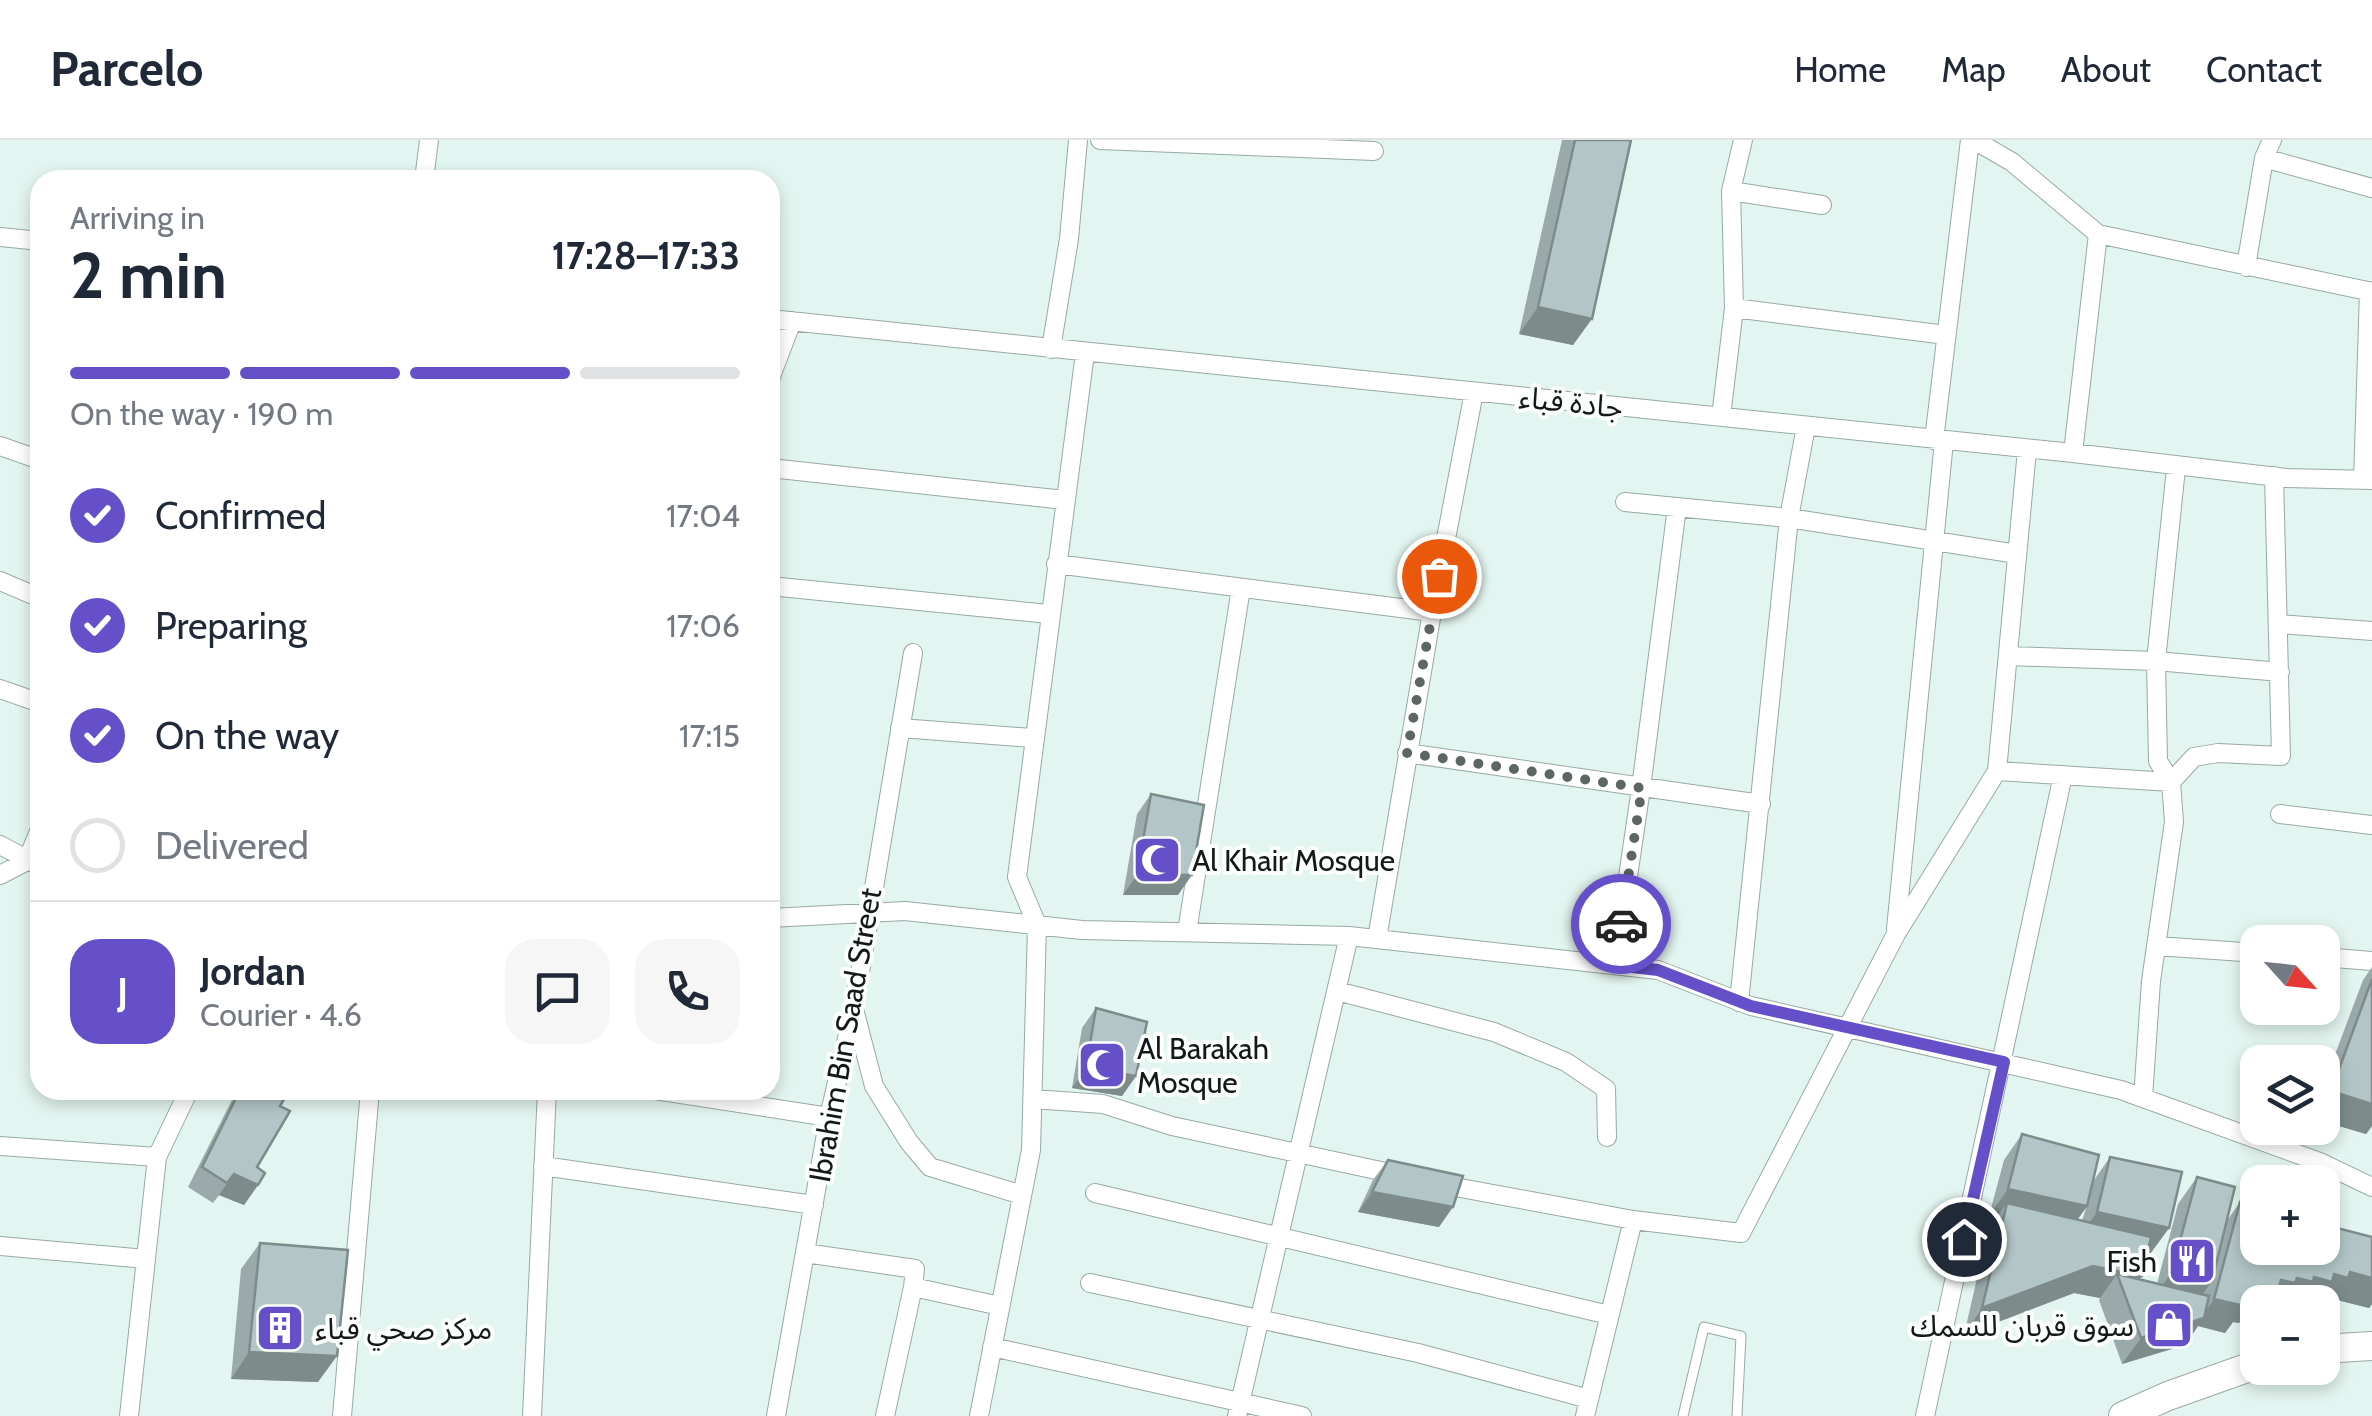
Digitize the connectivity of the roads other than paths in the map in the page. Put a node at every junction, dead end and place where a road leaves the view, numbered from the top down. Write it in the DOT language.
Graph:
graph roads {
  1 [pos="429,140"];
  2 [pos="1078,140"];
  3 [pos="1100,140"];
  4 [pos="1743,140"];
  5 [pos="1972,140"];
  6 [pos="2272,140"];
  7 [pos="1374,151"];
  8 [pos="2264,158"];
  9 [pos="425,170"];
  10 [pos="2372,188"];
  11 [pos="1731,191"];
  12 [pos="1822,205"];
  13 [pos="2098,234"];
  14 [pos="0,237"];
  15 [pos="30,240"];
  16 [pos="2246,267"];
  17 [pos="2370,291"];
  18 [pos="1734,308"];
  19 [pos="780,320"];
  20 [pos="792,321"];
  21 [pos="1946,335"];
  22 [pos="1051,350"];
  23 [pos="780,353"];
  24 [pos="1085,353"];
  25 [pos="1474,392"];
  26 [pos="2369,399"];
  27 [pos="1721,417"];
  28 [pos="1806,426"];
  29 [pos="1939,441"];
  30 [pos="0,446"];
  31 [pos="2026,450"];
  32 [pos="2073,453"];
  33 [pos="30,456"];
  34 [pos="2176,468"];
  35 [pos="780,469"];
  36 [pos="2274,476"];
  37 [pos="2368,480"];
  38 [pos="1065,500"];
  39 [pos="1625,502"];
  40 [pos="1677,506"];
  41 [pos="1789,518"];
  42 [pos="1934,540"];
  43 [pos="2017,554"];
  44 [pos="1056,564"];
  45 [pos="0,581"];
  46 [pos="780,587"];
  47 [pos="1241,588"];
  48 [pos="30,594"];
  49 [pos="1432,612"];
  50 [pos="1049,614"];
  51 [pos="2279,624"];
  52 [pos="2372,631"];
  53 [pos="913,653"];
  54 [pos="2008,656"];
  55 [pos="2156,661"];
  56 [pos="2280,672"];
  57 [pos="0,689"];
  58 [pos="30,700"];
  59 [pos="900,728"];
  60 [pos="1032,738"];
  61 [pos="1407,753"];
  62 [pos="1997,772"];
  63 [pos="2062,775"];
  64 [pos="2171,782"];
  65 [pos="1642,788"];
  66 [pos="1761,804"];
  67 [pos="2280,814"];
  68 [pos="2372,824"];
  69 [pos="0,845"];
  70 [pos="30,861"];
  71 [pos="30,864"];
  72 [pos="0,876"];
  73 [pos="867,914"];
  74 [pos="780,918"];
  75 [pos="1037,926"];
  76 [pos="1187,932"];
  77 [pos="1896,934"];
  78 [pos="1350,936"];
  79 [pos="1377,939"];
  80 [pos="2156,946"];
  81 [pos="2240,952"];
  82 [pos="2340,959"];
  83 [pos="2372,961"];
  84 [pos="1615,965"];
  85 [pos="1337,991"];
  86 [pos="1739,1002"];
  87 [pos="854,1008"];
  88 [pos="1847,1027"];
  89 [pos="2004,1062"];
  90 [pos="1032,1098"];
  91 [pos="2143,1098"];
  92 [pos="184,1100"];
  93 [pos="369,1100"];
  94 [pos="546,1100"];
  95 [pos="720,1100"];
  96 [pos="829,1117"];
  97 [pos="1606,1138"];
  98 [pos="0,1146"];
  99 [pos="1299,1151"];
  100 [pos="158,1157"];
  101 [pos="543,1166"];
  102 [pos="2371,1185"];
  103 [pos="1095,1193"];
  104 [pos="1022,1195"];
  105 [pos="814,1205"];
  106 [pos="1633,1220"];
  107 [pos="1280,1235"];
  108 [pos="0,1246"];
  109 [pos="805,1253"];
  110 [pos="146,1259"];
  111 [pos="1090,1283"];
  112 [pos="913,1286"];
  113 [pos="1000,1306"];
  114 [pos="1609,1316"];
  115 [pos="1259,1320"];
  116 [pos="2372,1346"];
  117 [pos="992,1347"];
  118 [pos="2340,1348"];
  119 [pos="2240,1370"];
  120 [pos="1587,1407"];
  121 [pos="1238,1410"];
  122 [pos="129,1416"];
  123 [pos="342,1416"];
  124 [pos="532,1416"];
  125 [pos="776,1416"];
  126 [pos="885,1416"];
  127 [pos="979,1416"];
  128 [pos="1302,1416"];
  129 [pos="1683,1416"];
  130 [pos="1737,1416"];
  131 [pos="1925,1416"];
  132 [pos="2122,1416"];
  1 -- 9 [label="street"];
  2 -- 22 [label="street"];
  3 -- 7 [label="street"];
  4 -- 11 [label="street"];
  5 -- 13 [label="street"];
  5 -- 21 [label="street"];
  6 -- 8 [label="street"];
  8 -- 10 [label="street"];
  8 -- 16 [label="street"];
  11 -- 12 [label="street"];
  11 -- 18 [label="street"];
  13 -- 16 [label="street"];
  13 -- 32 [label="street"];
  14 -- 15 [label="street"];
  16 -- 17 [label="street"];
  17 -- 26 [label="street"];
  18 -- 21 [label="street"];
  18 -- 27 [label="street"];
  19 -- 20 [label="street, جادة قباء"];
  20 -- 22 [label="street, جادة قباء"];
  20 -- 23 [label="street"];
  21 -- 29 [label="street"];
  22 -- 24 [label="street, جادة قباء"];
  24 -- 25 [label="street, جادة قباء"];
  24 -- 38 [label="street"];
  25 -- 27 [label="street, جادة قباء"];
  25 -- 49 [label="street"];
  26 -- 37 [label="street"];
  27 -- 28 [label="street, جادة قباء"];
  28 -- 29 [label="street, جادة قباء"];
  28 -- 41 [label="street"];
  29 -- 31 [label="street, جادة قباء"];
  29 -- 42 [label="street"];
  30 -- 33 [label="street"];
  31 -- 32 [label="street, جادة قباء"];
  31 -- 43 [label="street"];
  32 -- 34 [label="street, جادة قباء"];
  34 -- 36 [label="street, جادة قباء"];
  34 -- 55 [label="street"];
  35 -- 38 [label="street"];
  36 -- 37 [label="street, جادة قباء"];
  36 -- 51 [label="street"];
  38 -- 44 [label="street"];
  39 -- 40 [label="street"];
  40 -- 41 [label="street"];
  40 -- 65 [label="street"];
  41 -- 42 [label="street"];
  41 -- 66 [label="street"];
  42 -- 43 [label="street"];
  42 -- 77 [label="street"];
  43 -- 54 [label="street"];
  44 -- 47 [label="street"];
  44 -- 50 [label="street"];
  45 -- 48 [label="street"];
  46 -- 50 [label="street"];
  47 -- 49 [label="street"];
  47 -- 76 [label="street"];
  49 -- 61 [label="street"];
  50 -- 60 [label="street"];
  51 -- 52 [label="street"];
  51 -- 56 [label="street"];
  53 -- 59 [label="street, Ibrahim Bin Saad Street"];
  54 -- 55 [label="street"];
  54 -- 62 [label="street"];
  55 -- 56 [label="street"];
  55 -- 64 [label="street"];
  56 -- 64 [label="street"];
  57 -- 58 [label="street"];
  59 -- 60 [label="street"];
  59 -- 73 [label="street, Ibrahim Bin Saad Street"];
  60 -- 75 [label="street"];
  61 -- 65 [label="street"];
  61 -- 79 [label="street"];
  62 -- 63 [label="street"];
  62 -- 77 [label="street"];
  63 -- 64 [label="street"];
  63 -- 89 [label="street"];
  64 -- 80 [label="street"];
  65 -- 66 [label="street"];
  65 -- 84 [label="street"];
  66 -- 86 [label="street"];
  67 -- 68 [label="street"];
  69 -- 70 [label="street"];
  71 -- 72 [label="street"];
  73 -- 74 [label="street"];
  73 -- 75 [label="street"];
  73 -- 87 [label="street, Ibrahim Bin Saad Street"];
  75 -- 76 [label="street"];
  75 -- 90 [label="street"];
  76 -- 78 [label="street"];
  77 -- 88 [label="street"];
  78 -- 79 [label="street"];
  78 -- 85 [label="street"];
  79 -- 84 [label="street"];
  80 -- 81 [label="street"];
  80 -- 91 [label="street"];
  82 -- 83 [label="street"];
  84 -- 86 [label="street"];
  85 -- 97 [label="street"];
  85 -- 99 [label="street"];
  86 -- 88 [label="street"];
  87 -- 96 [label="street, Ibrahim Bin Saad Street"];
  87 -- 104 [label="street"];
  88 -- 89 [label="street"];
  88 -- 106 [label="street"];
  89 -- 91 [label="street"];
  89 -- 131 [label="street"];
  90 -- 99 [label="street"];
  90 -- 104 [label="street"];
  91 -- 102 [label="street"];
  92 -- 100 [label="street"];
  93 -- 123 [label="street"];
  94 -- 101 [label="street"];
  95 -- 96 [label="street"];
  96 -- 105 [label="street, Ibrahim Bin Saad Street"];
  98 -- 100 [label="street"];
  99 -- 106 [label="street"];
  99 -- 107 [label="street"];
  100 -- 110 [label="street"];
  101 -- 105 [label="street"];
  101 -- 124 [label="street"];
  103 -- 107 [label="street"];
  104 -- 113 [label="street"];
  105 -- 109 [label="street, Ibrahim Bin Saad Street"];
  106 -- 114 [label="street"];
  107 -- 114 [label="street"];
  107 -- 115 [label="street"];
  108 -- 110 [label="street"];
  109 -- 112 [label="street"];
  109 -- 125 [label="street, Ibrahim Bin Saad Street"];
  110 -- 122 [label="street"];
  111 -- 115 [label="street"];
  112 -- 113 [label="street"];
  112 -- 126 [label="street"];
  113 -- 117 [label="street"];
  114 -- 120 [label="street"];
  115 -- 120 [label="street"];
  115 -- 121 [label="street"];
  116 -- 118 [label="main road"];
  117 -- 121 [label="street"];
  117 -- 127 [label="street"];
  119 -- 132 [label="main road"];
  121 -- 128 [label="street"];
  129 -- 130 [label="lane"];
}
